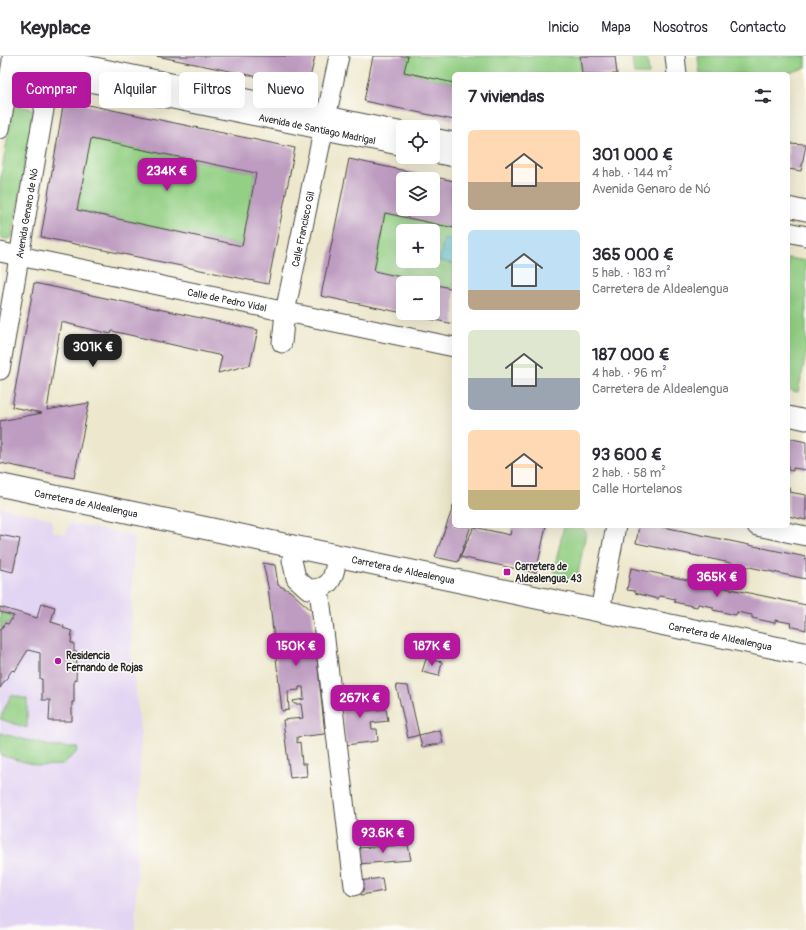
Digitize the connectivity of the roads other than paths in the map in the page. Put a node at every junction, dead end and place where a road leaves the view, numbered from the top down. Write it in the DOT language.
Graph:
graph roads {
  1 [pos="339,56"];
  2 [pos="675,56"];
  3 [pos="13,57"];
  4 [pos="52,63"];
  5 [pos="677,72"];
  6 [pos="325,122"];
  7 [pos="0,129"];
  8 [pos="396,131"];
  9 [pos="440,139"];
  10 [pos="452,142"];
  11 [pos="396,144"];
  12 [pos="440,154"];
  13 [pos="452,157"];
  14 [pos="790,207"];
  15 [pos="806,210"];
  16 [pos="790,232"];
  17 [pos="806,236"];
  18 [pos="0,252"];
  19 [pos="20,256"];
  20 [pos="285,312"];
  21 [pos="282,343"];
  22 [pos="452,347"];
  23 [pos="0,370"];
  24 [pos="790,416"];
  25 [pos="806,420"];
  26 [pos="0,485"];
  27 [pos="616,528"];
  28 [pos="768,528"];
  29 [pos="806,536"];
  30 [pos="294,547"];
  31 [pos="337,556"];
  32 [pos="319,589"];
  33 [pos="600,611"];
  34 [pos="806,654"];
  35 [pos="354,886"];
  1 -- 6 [label="street, Calle Francisco Gil"];
  2 -- 5 [label="street"];
  3 -- 4 [label="street, Avenida de Santiago Madrigal"];
  3 -- 7 [label="street"];
  4 -- 6 [label="street, Avenida de Santiago Madrigal"];
  4 -- 19 [label="street, Avenida Genaro de Nó"];
  6 -- 8 [label="street, Avenida de Santiago Madrigal"];
  6 -- 11 [label="street, Avenida de Santiago Madrigal"];
  6 -- 20 [label="street, Calle Francisco Gil"];
  9 -- 10 [label="street"];
  12 -- 13 [label="street"];
  14 -- 15 [label="street"];
  16 -- 17 [label="street"];
  18 -- 19 [label="street, Calle de Pedro Vidal"];
  19 -- 20 [label="street, Calle de Pedro Vidal"];
  19 -- 23 [label="street, Avenida Genaro de Nó"];
  20 -- 21 [label="street, Calle Francisco Gil"];
  20 -- 22 [label="street, Calle de Pedro Vidal"];
  24 -- 25 [label="street"];
  26 -- 30 [label="street, Carretera de Aldealengua"];
  27 -- 33 [label="street"];
  28 -- 29 [label="street"];
  30 -- 31 [label="street, Carretera de Aldealengua"];
  30 -- 32 [label="street"];
  31 -- 32 [label="street"];
  31 -- 33 [label="street, Carretera de Aldealengua"];
  32 -- 35 [label="street"];
  33 -- 34 [label="street, Carretera de Aldealengua"];
}
